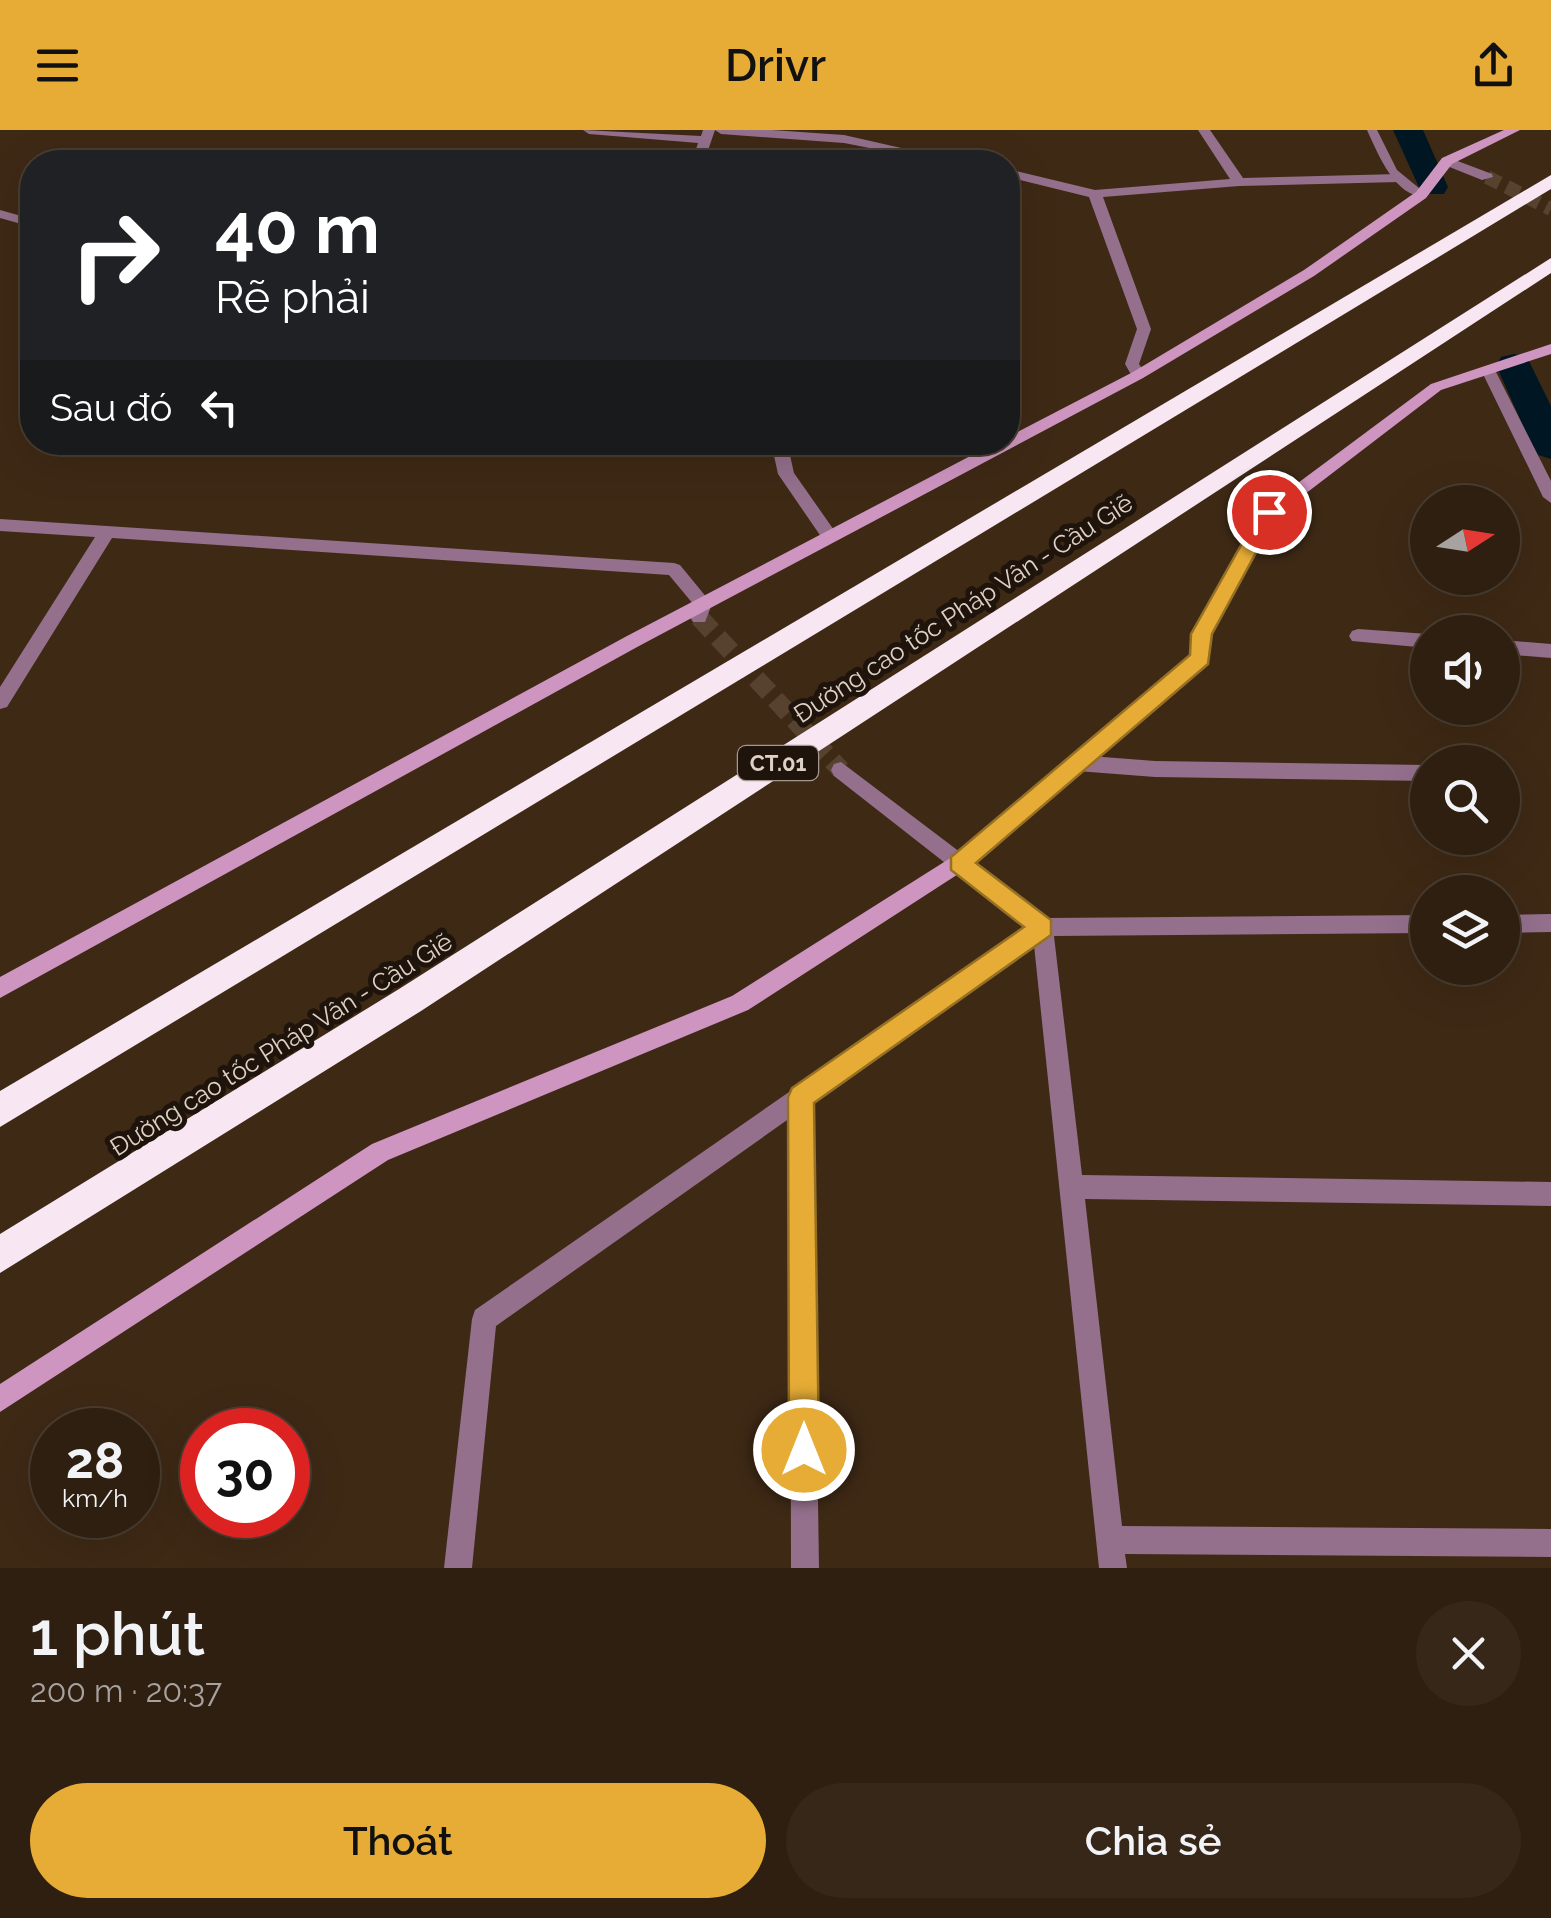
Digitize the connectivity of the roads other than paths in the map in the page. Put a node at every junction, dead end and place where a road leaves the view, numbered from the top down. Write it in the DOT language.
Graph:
graph roads {
  1 [pos="589,130"];
  2 [pos="721,130"];
  3 [pos="1204,130"];
  4 [pos="1372,130"];
  5 [pos="1514,130"];
  6 [pos="708,135"];
  7 [pos="898,150"];
  8 [pos="1447,160"];
  9 [pos="1020,176"];
  10 [pos="1487,177"];
  11 [pos="1399,178"];
  12 [pos="1551,181"];
  13 [pos="1239,182"];
  14 [pos="1095,194"];
  15 [pos="1420,195"];
  16 [pos="1551,264"];
  17 [pos="1551,349"];
  18 [pos="1488,372"];
  19 [pos="1138,375"];
  20 [pos="1020,437"];
  21 [pos="782,455"];
  22 [pos="986,455"];
  23 [pos="1545,474"];
  24 [pos="1551,497"];
  25 [pos="0,525"];
  26 [pos="106,534"];
  27 [pos="830,537"];
  28 [pos="701,611"];
  29 [pos="1358,636"];
  30 [pos="1410,640"];
  31 [pos="1520,648"];
  32 [pos="1551,651"];
  33 [pos="0,702"];
  34 [pos="1077,763"];
  35 [pos="841,770"];
  36 [pos="1410,773"];
  37 [pos="959,864"];
  38 [pos="1410,924"];
  39 [pos="1520,925"];
  40 [pos="1043,927"];
  41 [pos="1549,927"];
  42 [pos="0,988"];
  43 [pos="801,1097"];
  44 [pos="0,1110"];
  45 [pos="1071,1187"];
  46 [pos="1551,1194"];
  47 [pos="0,1256"];
  48 [pos="0,1399"];
  49 [pos="1551,1544"];
  50 [pos="1111,1554"];
  51 [pos="458,1568"];
  52 [pos="805,1568"];
  1 -- 6 [label="street"];
  2 -- 7 [label="street"];
  3 -- 13 [label="street"];
  4 -- 11 [label="lane"];
  5 -- 8 [label="street"];
  8 -- 10 [label="street"];
  8 -- 15 [label="street"];
  9 -- 14 [label="street"];
  11 -- 13 [label="street"];
  11 -- 15 [label="lane"];
  12 -- 44 [label="highway"];
  13 -- 14 [label="street"];
  14 -- 19 [label="street"];
  15 -- 19 [label="street"];
  16 -- 47 [label="highway, Đường cao tốc Pháp Vân - Cầu Giẽ / CT.01"];
  17 -- 18 [label="street"];
  18 -- 23 [label="street"];
  18 -- 34 [label="street"];
  19 -- 20 [label="street"];
  21 -- 27 [label="street"];
  22 -- 27 [label="street"];
  23 -- 24 [label="street"];
  25 -- 26 [label="street"];
  26 -- 28 [label="street"];
  26 -- 33 [label="street"];
  27 -- 28 [label="street"];
  28 -- 42 [label="street"];
  29 -- 30 [label="street"];
  31 -- 32 [label="street"];
  34 -- 36 [label="street"];
  34 -- 37 [label="street"];
  35 -- 37 [label="street"];
  37 -- 40 [label="street"];
  37 -- 48 [label="street"];
  38 -- 40 [label="street"];
  39 -- 41 [label="street"];
  40 -- 43 [label="street"];
  40 -- 45 [label="street"];
  43 -- 51 [label="street"];
  43 -- 52 [label="street"];
  45 -- 46 [label="street"];
  45 -- 50 [label="street"];
  49 -- 50 [label="street"];
}
